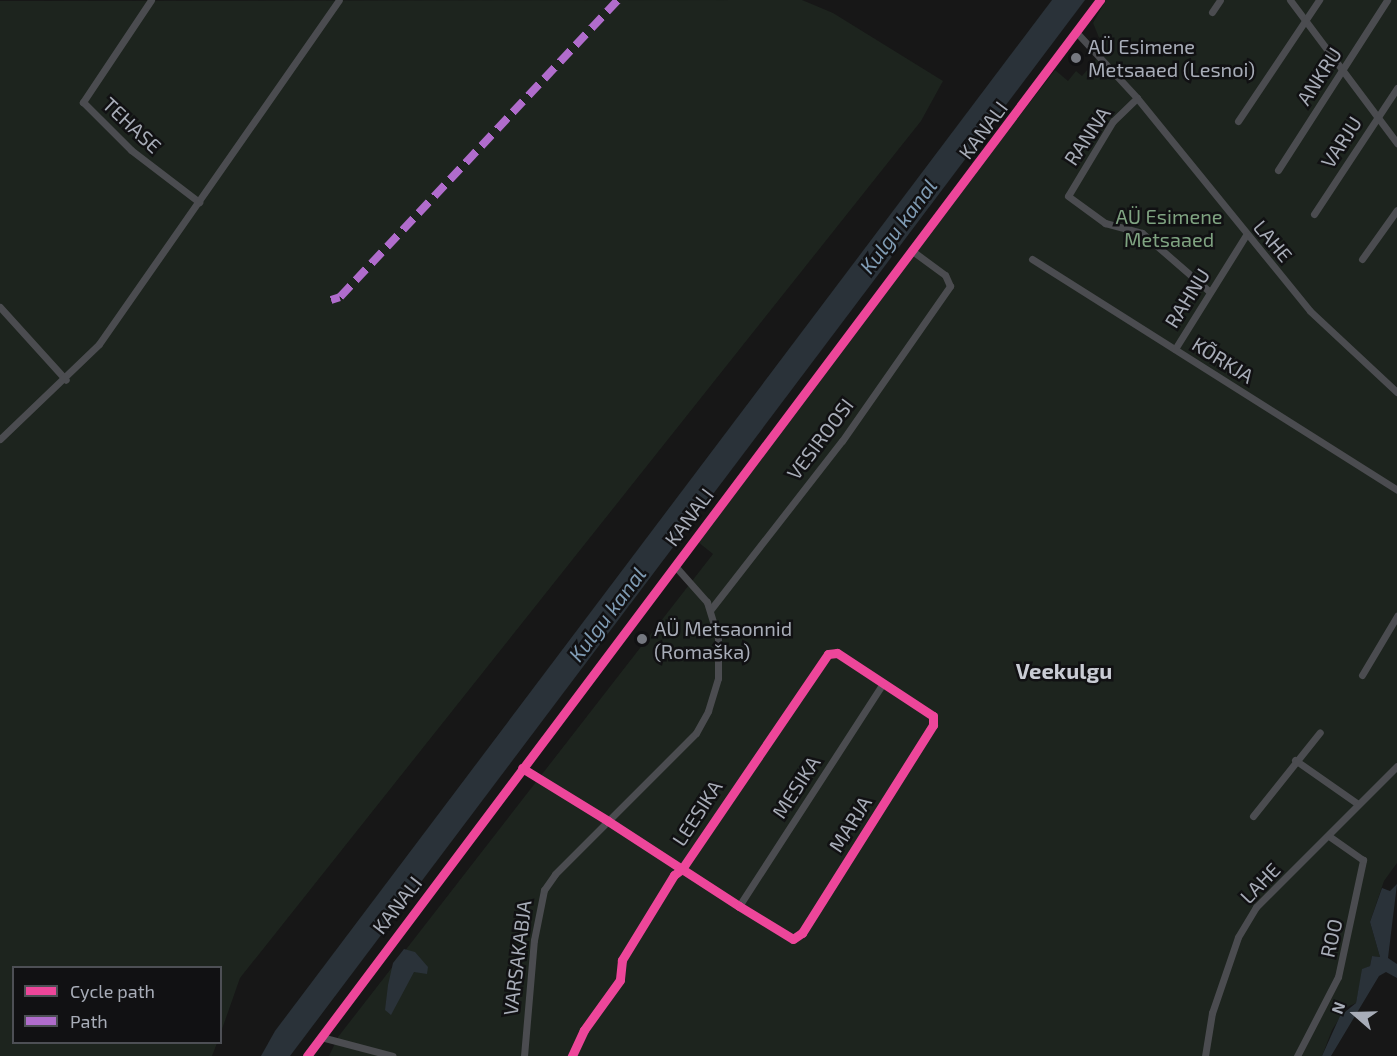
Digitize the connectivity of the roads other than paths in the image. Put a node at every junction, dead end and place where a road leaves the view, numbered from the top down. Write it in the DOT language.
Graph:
graph roads {
  1 [pos="151,0"];
  2 [pos="339,0"];
  3 [pos="1100,0"];
  4 [pos="1220,0"];
  5 [pos="1290,0"];
  6 [pos="1319,0"];
  7 [pos="1387,0"];
  8 [pos="1212,12"];
  9 [pos="1305,21"];
  10 [pos="1078,34"];
  11 [pos="1344,71"];
  12 [pos="1397,88"];
  13 [pos="1137,98"];
  14 [pos="1377,116"];
  15 [pos="1238,120"];
  16 [pos="1397,143"];
  17 [pos="1278,170"];
  18 [pos="199,202"];
  19 [pos="1397,210"];
  20 [pos="1314,214"];
  21 [pos="1246,235"];
  22 [pos="911,250"];
  23 [pos="1032,259"];
  24 [pos="1362,259"];
  25 [pos="1209,291"];
  26 [pos="0,307"];
  27 [pos="1175,349"];
  28 [pos="66,380"];
  29 [pos="1397,392"];
  30 [pos="0,439"];
  31 [pos="1397,490"];
  32 [pos="675,566"];
  33 [pos="711,609"];
  34 [pos="1397,616"];
  35 [pos="1362,675"];
  36 [pos="882,685"];
  37 [pos="1320,732"];
  38 [pos="1295,760"];
  39 [pos="1397,766"];
  40 [pos="522,768"];
  41 [pos="1358,804"];
  42 [pos="1253,816"];
  43 [pos="608,821"];
  44 [pos="1329,836"];
  45 [pos="682,869"];
  46 [pos="739,906"];
  47 [pos="321,1037"];
  48 [pos="307,1056"];
  49 [pos="393,1056"];
  50 [pos="524,1056"];
  51 [pos="572,1056"];
  52 [pos="1206,1056"];
  53 [pos="1297,1056"];
  1 -- 18 [label="street, TEHASE"];
  2 -- 18 [label="street"];
  3 -- 10 [label="street, KANALI"];
  4 -- 8 [label="street"];
  5 -- 9 [label="street"];
  6 -- 9 [label="street"];
  7 -- 11 [label="street, ANKRU"];
  9 -- 11 [label="street"];
  9 -- 15 [label="street"];
  10 -- 13 [label="street, LAHE"];
  10 -- 22 [label="street, KANALI"];
  11 -- 14 [label="street"];
  11 -- 17 [label="street, ANKRU"];
  12 -- 14 [label="street, VARJU"];
  13 -- 21 [label="street, LAHE"];
  13 -- 25 [label="street, RANNA"];
  14 -- 16 [label="street"];
  14 -- 20 [label="street, VARJU"];
  18 -- 28 [label="street"];
  19 -- 24 [label="street"];
  21 -- 25 [label="street, RAHNU"];
  21 -- 29 [label="street, LAHE"];
  22 -- 32 [label="street, KANALI"];
  22 -- 33 [label="street, VESIROOSI"];
  23 -- 27 [label="street, KÕRKJA"];
  25 -- 27 [label="street, RAHNU"];
  26 -- 28 [label="street"];
  27 -- 31 [label="street, KÕRKJA"];
  28 -- 30 [label="street"];
  32 -- 33 [label="street"];
  32 -- 40 [label="street, KANALI"];
  33 -- 43 [label="street, VARSAKABJA"];
  34 -- 35 [label="street"];
  36 -- 45 [label="street, LEESIKA"];
  36 -- 46 [label="street, MESIKA"];
  36 -- 46 [label="street, MARJA"];
  37 -- 38 [label="street"];
  38 -- 41 [label="street"];
  38 -- 42 [label="street"];
  39 -- 41 [label="street, LAHE"];
  40 -- 43 [label="street"];
  40 -- 47 [label="street, KANALI"];
  41 -- 44 [label="street, LAHE"];
  43 -- 45 [label="street"];
  43 -- 50 [label="street, VARSAKABJA"];
  44 -- 52 [label="street, LAHE"];
  44 -- 53 [label="street, ROO"];
  45 -- 46 [label="street"];
  45 -- 51 [label="street, LEESIKA"];
  47 -- 48 [label="street, KANALI"];
  47 -- 49 [label="street"];
}
